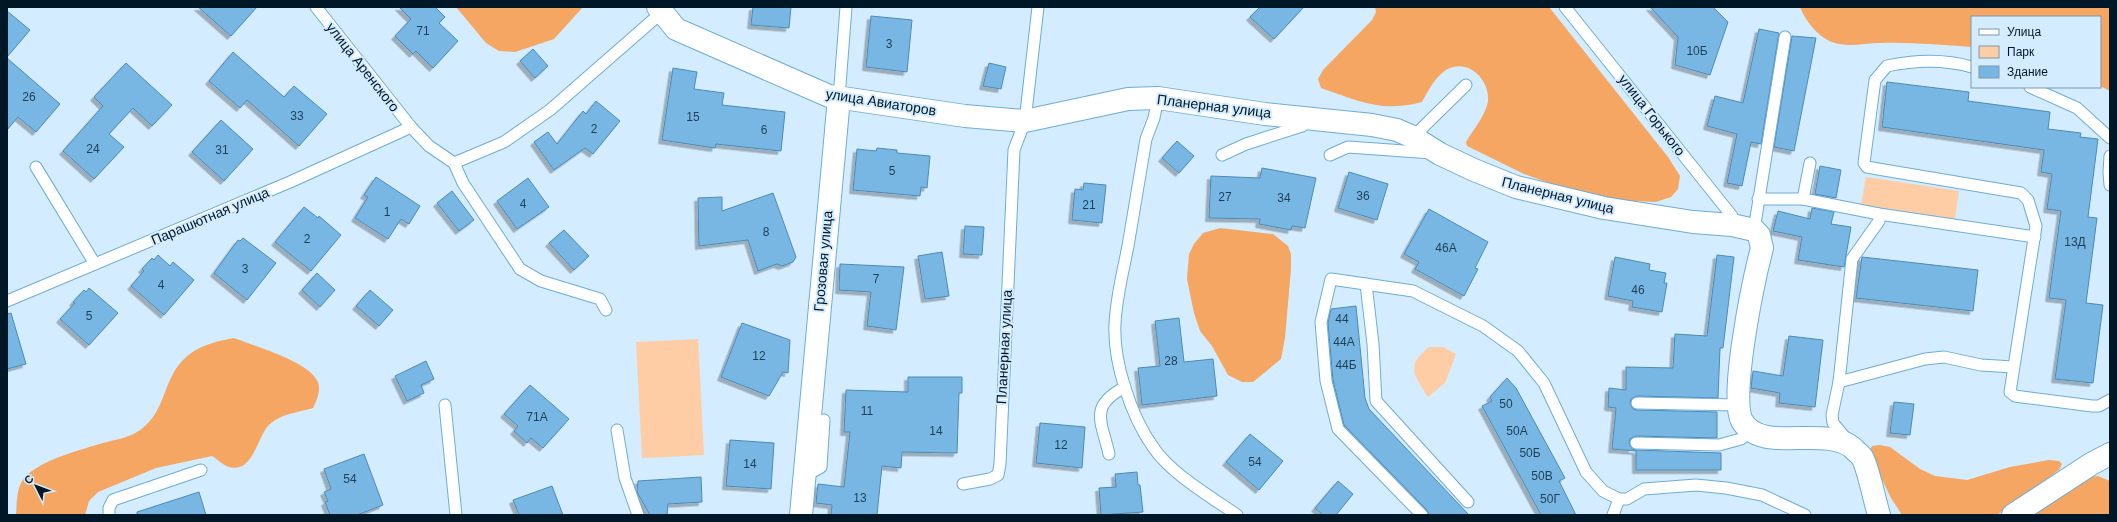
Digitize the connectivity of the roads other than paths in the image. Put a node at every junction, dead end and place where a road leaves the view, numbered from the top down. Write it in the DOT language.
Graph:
graph roads {
  1 [pos="316,7"];
  2 [pos="846,7"];
  3 [pos="1038,7"];
  4 [pos="1565,7"];
  5 [pos="660,10"];
  6 [pos="1785,37"];
  7 [pos="1971,67"];
  8 [pos="1466,85"];
  9 [pos="2032,88"];
  10 [pos="839,98"];
  11 [pos="1158,98"];
  12 [pos="1311,118"];
  13 [pos="1025,121"];
  14 [pos="411,127"];
  15 [pos="1413,137"];
  16 [pos="2110,138"];
  17 [pos="1440,154"];
  18 [pos="1222,155"];
  19 [pos="1330,155"];
  20 [pos="2110,156"];
  21 [pos="454,163"];
  22 [pos="1810,164"];
  23 [pos="36,167"];
  24 [pos="2110,185"];
  25 [pos="1758,199"];
  26 [pos="1803,199"];
  27 [pos="1879,214"];
  28 [pos="1732,226"];
  29 [pos="1754,230"];
  30 [pos="2035,237"];
  31 [pos="95,264"];
  32 [pos="1366,284"];
  33 [pos="7,301"];
  34 [pos="606,310"];
  35 [pos="2013,368"];
  36 [pos="1839,382"];
  37 [pos="1125,387"];
  38 [pos="2110,400"];
  39 [pos="1637,403"];
  40 [pos="445,405"];
  41 [pos="1738,405"];
  42 [pos="824,420"];
  43 [pos="617,430"];
  44 [pos="1751,431"];
  45 [pos="1636,443"];
  46 [pos="1109,454"];
  47 [pos="2110,454"];
  48 [pos="1862,456"];
  49 [pos="805,469"];
  50 [pos="201,470"];
  51 [pos="963,484"];
  52 [pos="1619,499"];
  53 [pos="1468,502"];
  54 [pos="109,515"];
  55 [pos="456,515"];
  56 [pos="638,515"];
  57 [pos="801,515"];
  58 [pos="1237,515"];
  59 [pos="1422,515"];
  60 [pos="1614,515"];
  61 [pos="1805,515"];
  62 [pos="1879,515"];
  63 [pos="2013,515"];
  1 -- 14 [label="lane, улица Аренского"];
  2 -- 10 [label="lane, Грозовая улица"];
  3 -- 13 [label="lane"];
  4 -- 28 [label="lane, улица Горького"];
  5 -- 10 [label="street, улица Авиаторов"];
  5 -- 21 [label="lane, улица Авиаторов"];
  6 -- 25 [label="lane"];
  7 -- 30 [label="lane"];
  8 -- 15 [label="lane"];
  9 -- 16 [label="lane"];
  10 -- 13 [label="street, улица Авиаторов"];
  10 -- 49 [label="street, Грозовая улица"];
  11 -- 12 [label="street, Планерная улица"];
  11 -- 13 [label="street, Планерная улица"];
  11 -- 37 [label="lane"];
  12 -- 15 [label="street, Планерная улица"];
  12 -- 18 [label="lane"];
  13 -- 51 [label="lane, Планерная улица"];
  14 -- 21 [label="lane, улица Аренского"];
  14 -- 31 [label="lane, Парашютная улица"];
  15 -- 17 [label="street, Планерная улица"];
  17 -- 19 [label="lane"];
  17 -- 28 [label="street, Планерная улица"];
  20 -- 24 [label="lane"];
  21 -- 34 [label="lane"];
  22 -- 26 [label="lane"];
  23 -- 31 [label="lane"];
  25 -- 26 [label="lane"];
  25 -- 29 [label="lane"];
  26 -- 27 [label="lane"];
  27 -- 30 [label="lane"];
  27 -- 36 [label="lane"];
  28 -- 29 [label="street, Планерная улица"];
  29 -- 41 [label="street"];
  30 -- 35 [label="lane"];
  31 -- 33 [label="lane, Парашютная улица"];
  32 -- 52 [label="lane"];
  32 -- 53 [label="lane"];
  32 -- 59 [label="lane"];
  35 -- 36 [label="lane"];
  35 -- 38 [label="lane"];
  36 -- 48 [label="lane"];
  37 -- 46 [label="lane"];
  37 -- 58 [label="lane"];
  39 -- 41 [label="lane"];
  40 -- 55 [label="lane"];
  41 -- 44 [label="street"];
  42 -- 49 [label="lane"];
  43 -- 56 [label="lane"];
  44 -- 45 [label="lane"];
  44 -- 48 [label="street"];
  47 -- 63 [label="street"];
  48 -- 62 [label="street"];
  49 -- 57 [label="street, Грозовая улица"];
  50 -- 54 [label="lane"];
  52 -- 60 [label="lane"];
  52 -- 61 [label="lane"];
}
